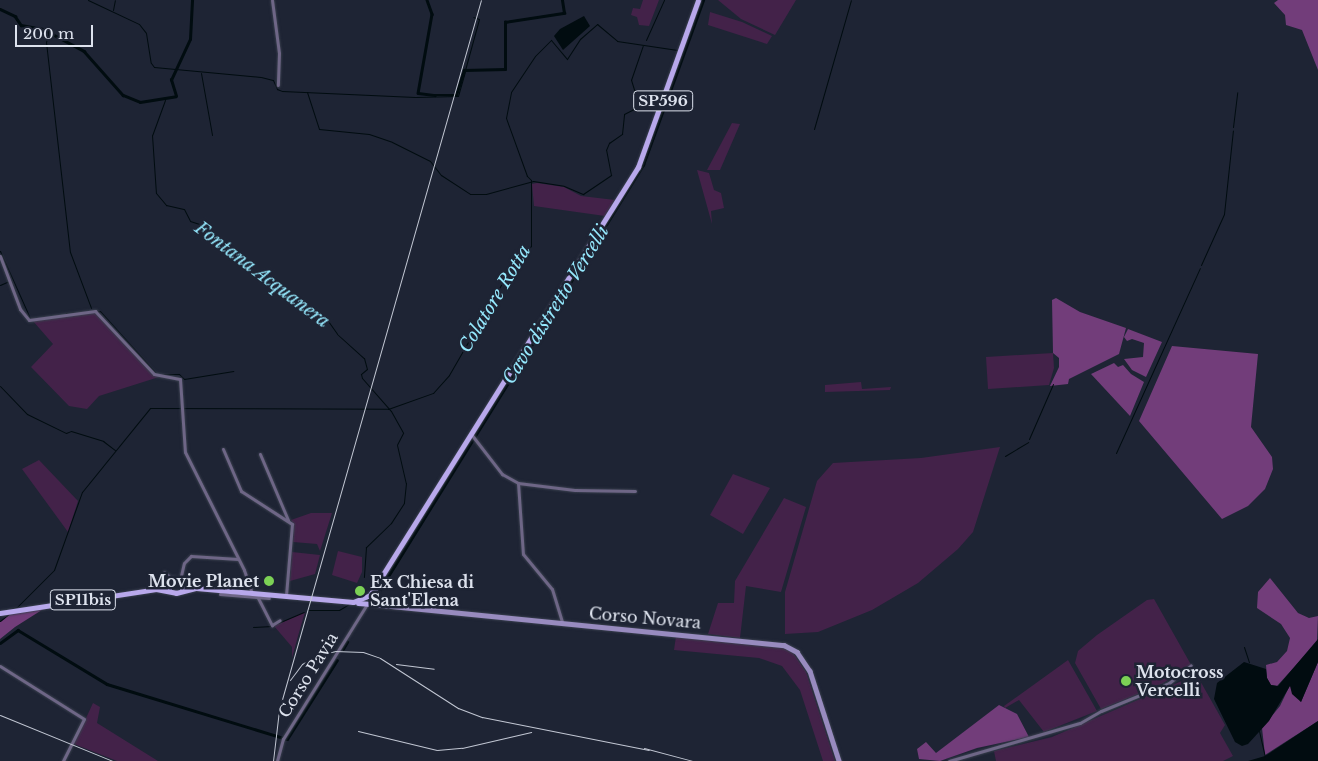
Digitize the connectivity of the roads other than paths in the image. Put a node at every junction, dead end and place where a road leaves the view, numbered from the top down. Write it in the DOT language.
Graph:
graph roads {
  1 [pos="272,0"];
  2 [pos="698,0"];
  3 [pos="278,85"];
  4 [pos="0,256"];
  5 [pos="474,436"];
  6 [pos="223,449"];
  7 [pos="260,454"];
  8 [pos="518,484"];
  9 [pos="635,491"];
  10 [pos="289,520"];
  11 [pos="238,559"];
  12 [pos="165,573"];
  13 [pos="175,582"];
  14 [pos="156,589"];
  15 [pos="169,590"];
  16 [pos="374,592"];
  17 [pos="220,594"];
  18 [pos="254,594"];
  19 [pos="286,596"];
  20 [pos="269,598"];
  21 [pos="354,602"];
  22 [pos="369,604"];
  23 [pos="384,605"];
  24 [pos="0,613"];
  25 [pos="280,620"];
  26 [pos="562,622"];
  27 [pos="1191,665"];
  28 [pos="0,666"];
  29 [pos="63,761"];
  30 [pos="277,761"];
  31 [pos="839,761"];
  32 [pos="949,761"];
  1 -- 3 [label="street"];
  2 -- 5 [label="main road, SP596"];
  4 -- 11 [label="street"];
  5 -- 8 [label="street"];
  5 -- 16 [label="main road"];
  6 -- 10 [label="street"];
  7 -- 10 [label="street"];
  8 -- 9 [label="street"];
  8 -- 26 [label="street"];
  10 -- 19 [label="street"];
  11 -- 13 [label="street"];
  11 -- 18 [label="street"];
  12 -- 13 [label="street"];
  13 -- 14 [label="main road, SP11bis"];
  13 -- 15 [label="main road"];
  13 -- 15 [label="main road, SP11bis"];
  13 -- 18 [label="main road, SP11bis"];
  14 -- 15 [label="main road, SP11bis"];
  14 -- 24 [label="main road, SP11bis"];
  16 -- 21 [label="main road"];
  16 -- 22 [label="main road"];
  16 -- 23 [label="main road"];
  17 -- 18 [label="street"];
  18 -- 19 [label="main road, SP11bis"];
  18 -- 20 [label="street"];
  18 -- 25 [label="street"];
  19 -- 21 [label="main road, SP11bis"];
  21 -- 22 [label="main road, Corso Novara / SP11bis"];
  22 -- 23 [label="main road, Corso Novara / SP11bis"];
  22 -- 30 [label="street, Corso Pavia"];
  23 -- 26 [label="main road, Corso Novara / SP11bis"];
  26 -- 31 [label="main road, Corso Novara / SP11bis"];
  27 -- 32 [label="street"];
  28 -- 29 [label="street"];
}
